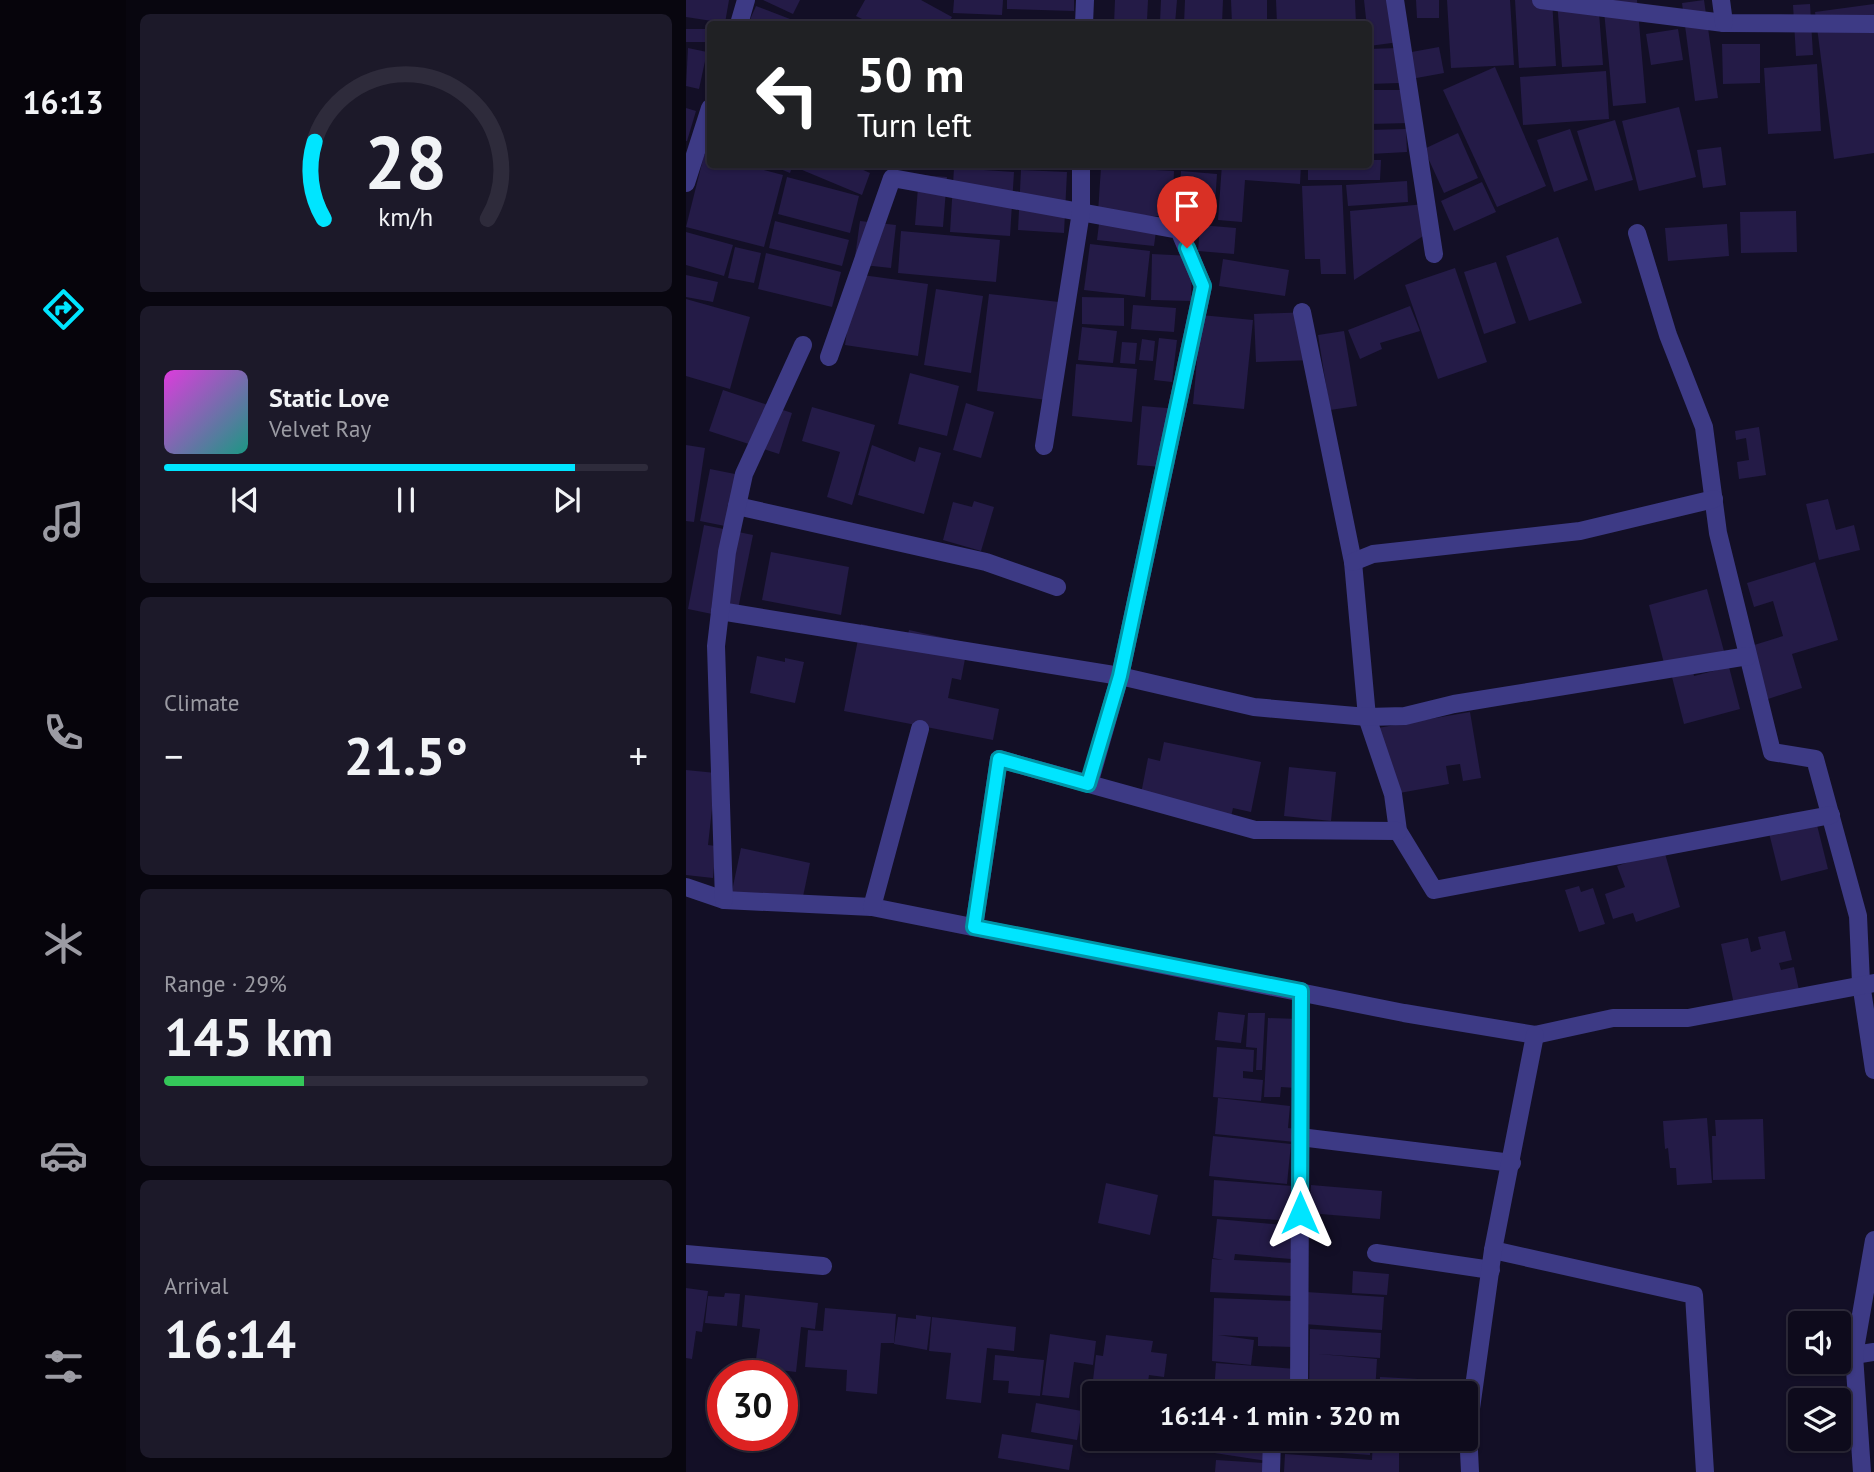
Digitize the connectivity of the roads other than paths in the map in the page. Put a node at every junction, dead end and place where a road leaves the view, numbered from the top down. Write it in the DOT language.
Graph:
graph roads {
  1 [pos="746,0"];
  2 [pos="1085,0"];
  3 [pos="1395,0"];
  4 [pos="1541,0"];
  5 [pos="1721,0"];
  6 [pos="740,21"];
  7 [pos="1084,21"];
  8 [pos="1724,23"];
  9 [pos="1874,24"];
  10 [pos="707,117"];
  11 [pos="1082,168"];
  12 [pos="686,183"];
  13 [pos="1080,212"];
  14 [pos="1637,233"];
  15 [pos="1434,254"];
  16 [pos="1302,312"];
  17 [pos="803,345"];
  18 [pos="829,357"];
  19 [pos="1044,446"];
  20 [pos="1714,499"];
  21 [pos="737,506"];
  22 [pos="1353,562"];
  23 [pos="1057,587"];
  24 [pos="720,611"];
  25 [pos="1748,656"];
  26 [pos="1120,676"];
  27 [pos="1367,717"];
  28 [pos="920,729"];
  29 [pos="1088,784"];
  30 [pos="1831,815"];
  31 [pos="1398,831"];
  32 [pos="686,887"];
  33 [pos="724,900"];
  34 [pos="872,907"];
  35 [pos="974,927"];
  36 [pos="1867,983"];
  37 [pos="1301,991"];
  38 [pos="1535,1035"];
  39 [pos="1874,1070"];
  40 [pos="1300,1136"];
  41 [pos="1512,1163"];
  42 [pos="1874,1240"];
  43 [pos="1493,1250"];
  44 [pos="1376,1253"];
  45 [pos="686,1254"];
  46 [pos="822,1266"];
  47 [pos="1491,1270"];
  48 [pos="1874,1352"];
  49 [pos="1854,1355"];
  50 [pos="1299,1381"];
  51 [pos="1272,1451"];
  52 [pos="1271,1472"];
  53 [pos="1470,1472"];
  54 [pos="1705,1472"];
  55 [pos="1862,1472"];
  1 -- 6 [label="street"];
  2 -- 7 [label="street"];
  3 -- 15 [label="street"];
  4 -- 8 [label="street"];
  5 -- 8 [label="street"];
  8 -- 9 [label="street"];
  10 -- 12 [label="street"];
  11 -- 13 [label="street"];
  13 -- 18 [label="street"];
  13 -- 19 [label="street"];
  13 -- 26 [label="street"];
  14 -- 20 [label="street"];
  16 -- 22 [label="street"];
  17 -- 21 [label="street"];
  20 -- 22 [label="street"];
  20 -- 25 [label="street"];
  21 -- 23 [label="street"];
  21 -- 24 [label="street"];
  22 -- 27 [label="street"];
  24 -- 26 [label="street"];
  24 -- 33 [label="street"];
  25 -- 27 [label="street"];
  25 -- 30 [label="street"];
  26 -- 27 [label="street"];
  26 -- 29 [label="street"];
  27 -- 31 [label="street"];
  28 -- 34 [label="street"];
  29 -- 31 [label="street"];
  29 -- 35 [label="street"];
  30 -- 31 [label="street"];
  30 -- 36 [label="street"];
  32 -- 33 [label="street"];
  33 -- 34 [label="street"];
  34 -- 35 [label="street"];
  35 -- 37 [label="street"];
  36 -- 38 [label="street"];
  36 -- 39 [label="street"];
  37 -- 38 [label="street"];
  37 -- 40 [label="street"];
  38 -- 41 [label="street"];
  40 -- 41 [label="street"];
  40 -- 50 [label="street"];
  41 -- 43 [label="street"];
  42 -- 49 [label="street"];
  43 -- 47 [label="street"];
  43 -- 54 [label="street"];
  44 -- 47 [label="street"];
  45 -- 46 [label="street"];
  47 -- 53 [label="street"];
  48 -- 49 [label="street"];
  49 -- 55 [label="street"];
  51 -- 52 [label="street"];
}
